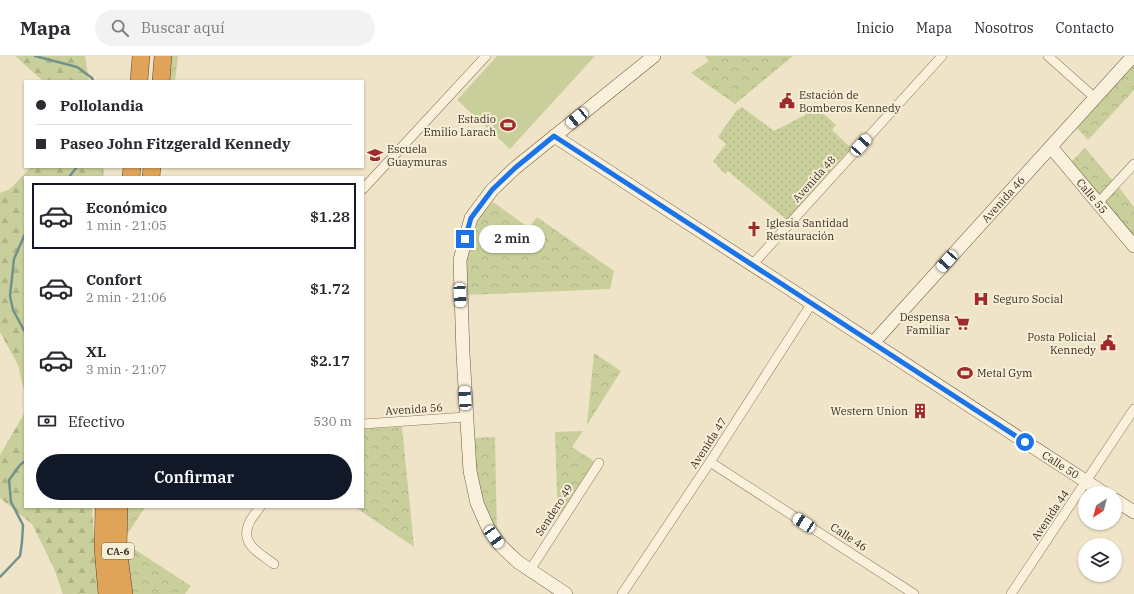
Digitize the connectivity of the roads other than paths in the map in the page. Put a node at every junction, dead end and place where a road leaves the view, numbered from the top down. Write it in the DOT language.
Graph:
graph roads {
  1 [pos="141,56"];
  2 [pos="163,56"];
  3 [pos="486,56"];
  4 [pos="654,56"];
  5 [pos="942,56"];
  6 [pos="1048,56"];
  7 [pos="1133,56"];
  8 [pos="139,80"];
  9 [pos="161,80"];
  10 [pos="1095,98"];
  11 [pos="554,136"];
  12 [pos="1051,147"];
  13 [pos="1134,164"];
  14 [pos="364,188"];
  15 [pos="1098,203"];
  16 [pos="1134,246"];
  17 [pos="752,265"];
  18 [pos="812,303"];
  19 [pos="873,343"];
  20 [pos="1134,409"];
  21 [pos="466,417"];
  22 [pos="364,424"];
  23 [pos="710,462"];
  24 [pos="599,463"];
  25 [pos="1086,481"];
  26 [pos="1094,486"];
  27 [pos="1122,504"];
  28 [pos="104,508"];
  29 [pos="119,508"];
  30 [pos="259,508"];
  31 [pos="1134,512"];
  32 [pos="274,564"];
  33 [pos="530,570"];
  34 [pos="124,593"];
  35 [pos="106,594"];
  36 [pos="566,594"];
  37 [pos="622,594"];
  38 [pos="914,594"];
  39 [pos="1012,594"];
  1 -- 8 [label="highway"];
  2 -- 9 [label="highway"];
  3 -- 14 [label="street"];
  4 -- 11 [label="street"];
  5 -- 17 [label="street, Avenida 48"];
  6 -- 10 [label="street"];
  7 -- 10 [label="street, Avenida 46"];
  10 -- 12 [label="street, Avenida 46"];
  11 -- 17 [label="street, Calle 50"];
  11 -- 21 [label="street"];
  12 -- 15 [label="street, Calle 55"];
  12 -- 19 [label="street, Avenida 46"];
  13 -- 15 [label="street"];
  15 -- 16 [label="street, Calle 55"];
  17 -- 18 [label="street, Calle 50"];
  18 -- 19 [label="street, Calle 50"];
  18 -- 23 [label="street, Avenida 47"];
  19 -- 25 [label="street, Calle 50"];
  20 -- 25 [label="street, Avenida 44"];
  21 -- 22 [label="street, Avenida 56"];
  21 -- 33 [label="street"];
  23 -- 37 [label="street, Avenida 47"];
  23 -- 38 [label="street, Calle 46"];
  24 -- 33 [label="street, Sendero 49"];
  25 -- 26 [label="street, Calle 50"];
  25 -- 39 [label="street, Avenida 44"];
  27 -- 31 [label="street"];
  28 -- 35 [label="highway, CA-6"];
  29 -- 34 [label="highway, CA-6"];
  30 -- 32 [label="street"];
  33 -- 36 [label="street"];
}
